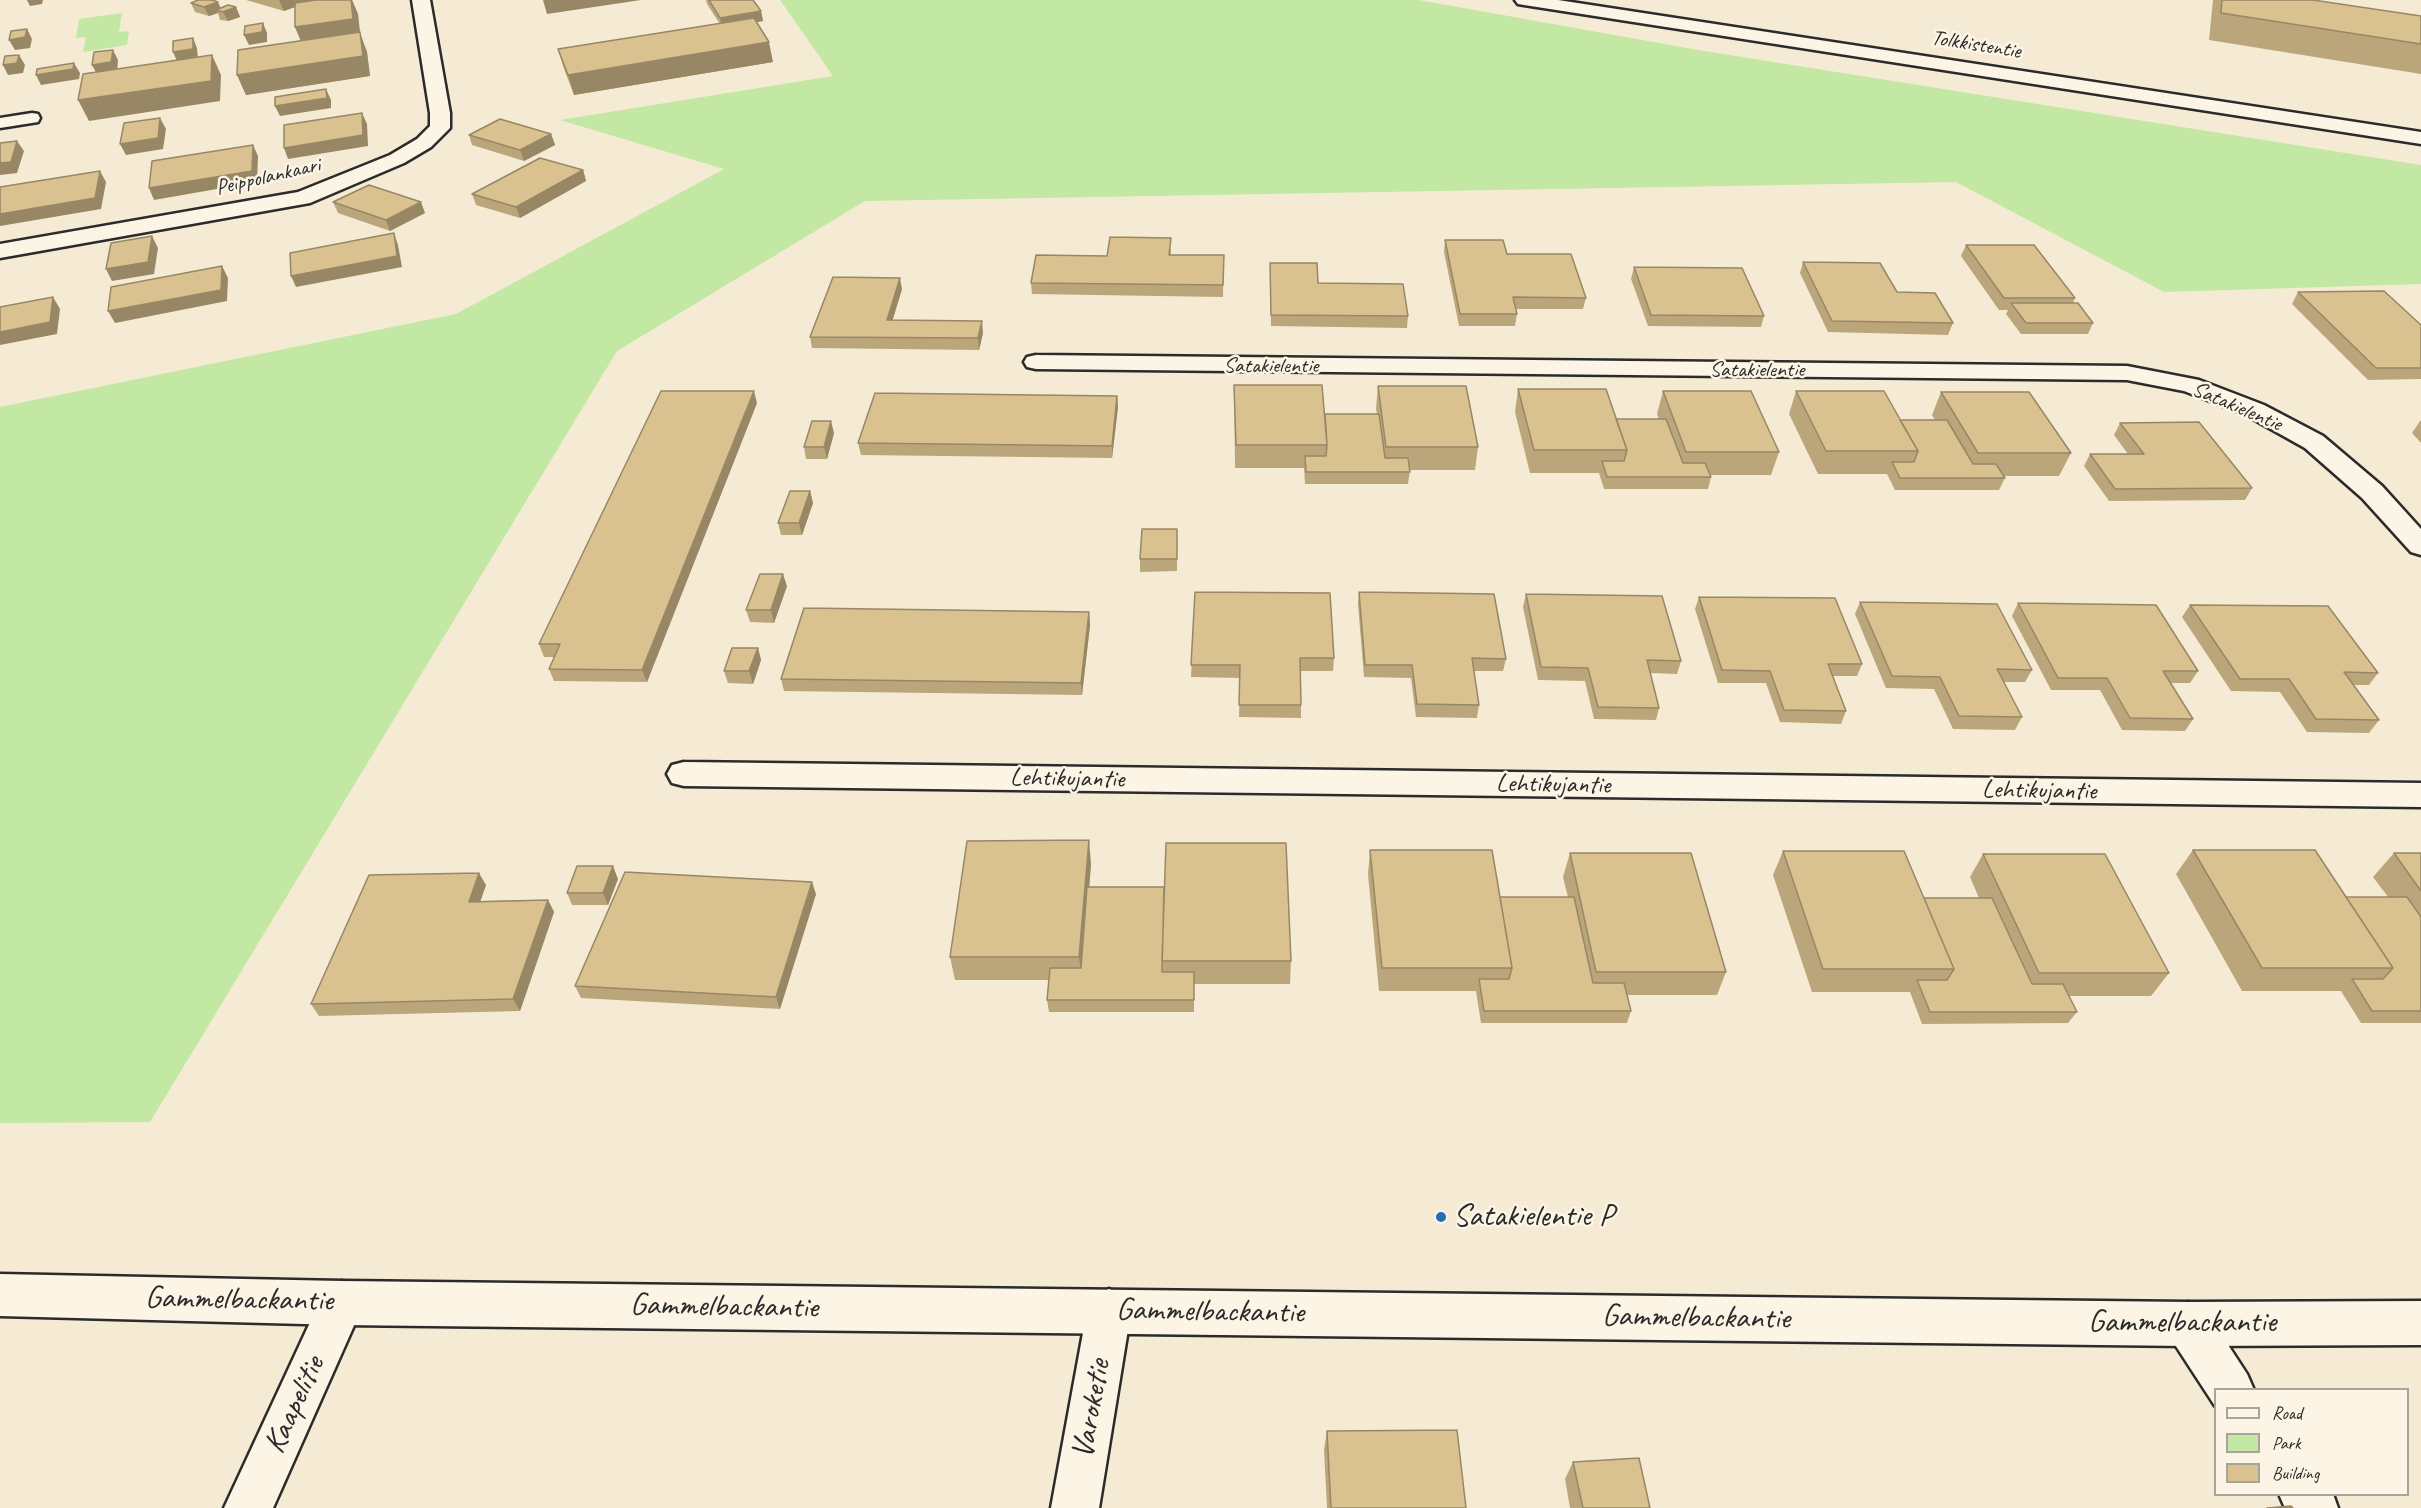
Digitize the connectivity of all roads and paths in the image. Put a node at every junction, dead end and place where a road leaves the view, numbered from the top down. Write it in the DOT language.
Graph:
graph roads {
  1 [pos="421,0"];
  2 [pos="1524,0"];
  3 [pos="33,118"];
  4 [pos="0,123"];
  5 [pos="2421,138"];
  6 [pos="0,251"];
  7 [pos="1036,362"];
  8 [pos="2421,546"];
  9 [pos="684,774"];
  10 [pos="2421,795"];
  11 [pos="0,1295"];
  12 [pos="342,1303"];
  13 [pos="1109,1311"];
  14 [pos="2421,1323"];
  15 [pos="2188,1324"];
  16 [pos="2230,1388"];
  17 [pos="2305,1496"];
  18 [pos="248,1508"];
  19 [pos="1075,1508"];
  20 [pos="2314,1508"];
  1 -- 6 [label="street, Peippolankaari"];
  2 -- 5 [label="street, Tolkkistentie"];
  3 -- 4 [label="lane"];
  7 -- 8 [label="street, Satakielentie"];
  9 -- 10 [label="street, Lehtikujantie"];
  11 -- 12 [label="street, Gammelbackantie"];
  12 -- 13 [label="street, Gammelbackantie"];
  12 -- 18 [label="street, Kaapelitie"];
  13 -- 15 [label="street, Gammelbackantie"];
  13 -- 19 [label="street, Varoketie"];
  14 -- 15 [label="street, Gammelbackantie"];
  15 -- 16 [label="street"];
  17 -- 20 [label="street"];
}
